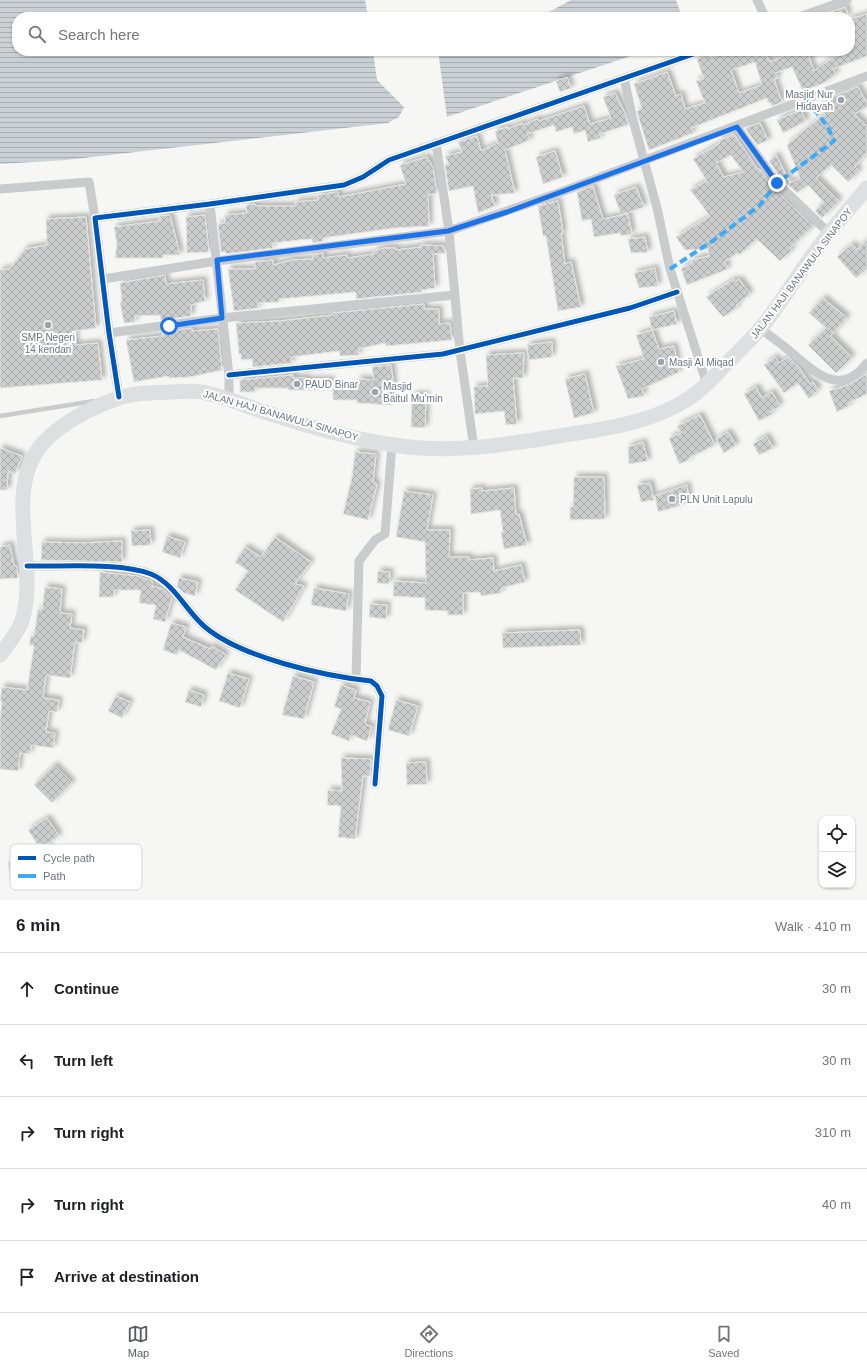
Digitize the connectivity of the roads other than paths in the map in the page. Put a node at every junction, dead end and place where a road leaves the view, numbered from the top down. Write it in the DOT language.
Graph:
graph roads {
  1 [pos="757,0"];
  2 [pos="846,0"];
  3 [pos="763,12"];
  4 [pos="813,12"];
  5 [pos="688,56"];
  6 [pos="867,76"];
  7 [pos="624,78"];
  8 [pos="737,127"];
  9 [pos="436,143"];
  10 [pos="644,160"];
  11 [pos="867,188"];
  12 [pos="0,189"];
  13 [pos="210,204"];
  14 [pos="95,218"];
  15 [pos="448,231"];
  16 [pos="828,233"];
  17 [pos="217,260"];
  18 [pos="103,279"];
  19 [pos="677,292"];
  20 [pos="455,295"];
  21 [pos="222,318"];
  22 [pos="760,328"];
  23 [pos="109,333"];
  24 [pos="460,351"];
  25 [pos="867,363"];
  26 [pos="229,375"];
  27 [pos="707,385"];
  28 [pos="119,397"];
  29 [pos="229,399"];
  30 [pos="0,416"];
  31 [pos="392,445"];
  32 [pos="474,448"];
  33 [pos="27,566"];
  34 [pos="0,656"];
  35 [pos="356,679"];
  36 [pos="375,784"];
  1 -- 3 [label="street"];
  2 -- 4 [label="street"];
  5 -- 7 [label="street"];
  6 -- 8 [label="street"];
  7 -- 9 [label="street"];
  7 -- 10 [label="street"];
  8 -- 10 [label="street"];
  8 -- 16 [label="street"];
  9 -- 13 [label="street"];
  9 -- 15 [label="street"];
  10 -- 15 [label="street"];
  10 -- 19 [label="street"];
  11 -- 16 [label="highway, JALAN HAJI BANAWULA SINAPOY"];
  12 -- 14 [label="street"];
  13 -- 14 [label="street"];
  13 -- 17 [label="street"];
  14 -- 18 [label="street"];
  15 -- 17 [label="street"];
  15 -- 20 [label="street"];
  16 -- 22 [label="highway, JALAN HAJI BANAWULA SINAPOY"];
  17 -- 18 [label="street"];
  17 -- 21 [label="street"];
  18 -- 23 [label="street"];
  19 -- 24 [label="street"];
  19 -- 27 [label="street"];
  20 -- 21 [label="street"];
  20 -- 24 [label="street"];
  21 -- 23 [label="street"];
  21 -- 26 [label="street"];
  22 -- 25 [label="street"];
  22 -- 27 [label="highway, JALAN HAJI BANAWULA SINAPOY"];
  23 -- 28 [label="street"];
  24 -- 26 [label="street"];
  24 -- 32 [label="street"];
  26 -- 29 [label="street"];
  27 -- 32 [label="highway, JALAN HAJI BANAWULA SINAPOY"];
  28 -- 29 [label="highway, JALAN HAJI BANAWULA SINAPOY"];
  28 -- 30 [label="lane"];
  28 -- 33 [label="highway, JALAN HAJI BANAWULA SINAPOY"];
  29 -- 31 [label="highway, JALAN HAJI BANAWULA SINAPOY"];
  31 -- 32 [label="highway, JALAN HAJI BANAWULA SINAPOY"];
  31 -- 35 [label="street"];
  33 -- 34 [label="highway, JALAN HAJI BANAWULA SINAPOY"];
  33 -- 35 [label="street"];
  35 -- 36 [label="street"];
}
